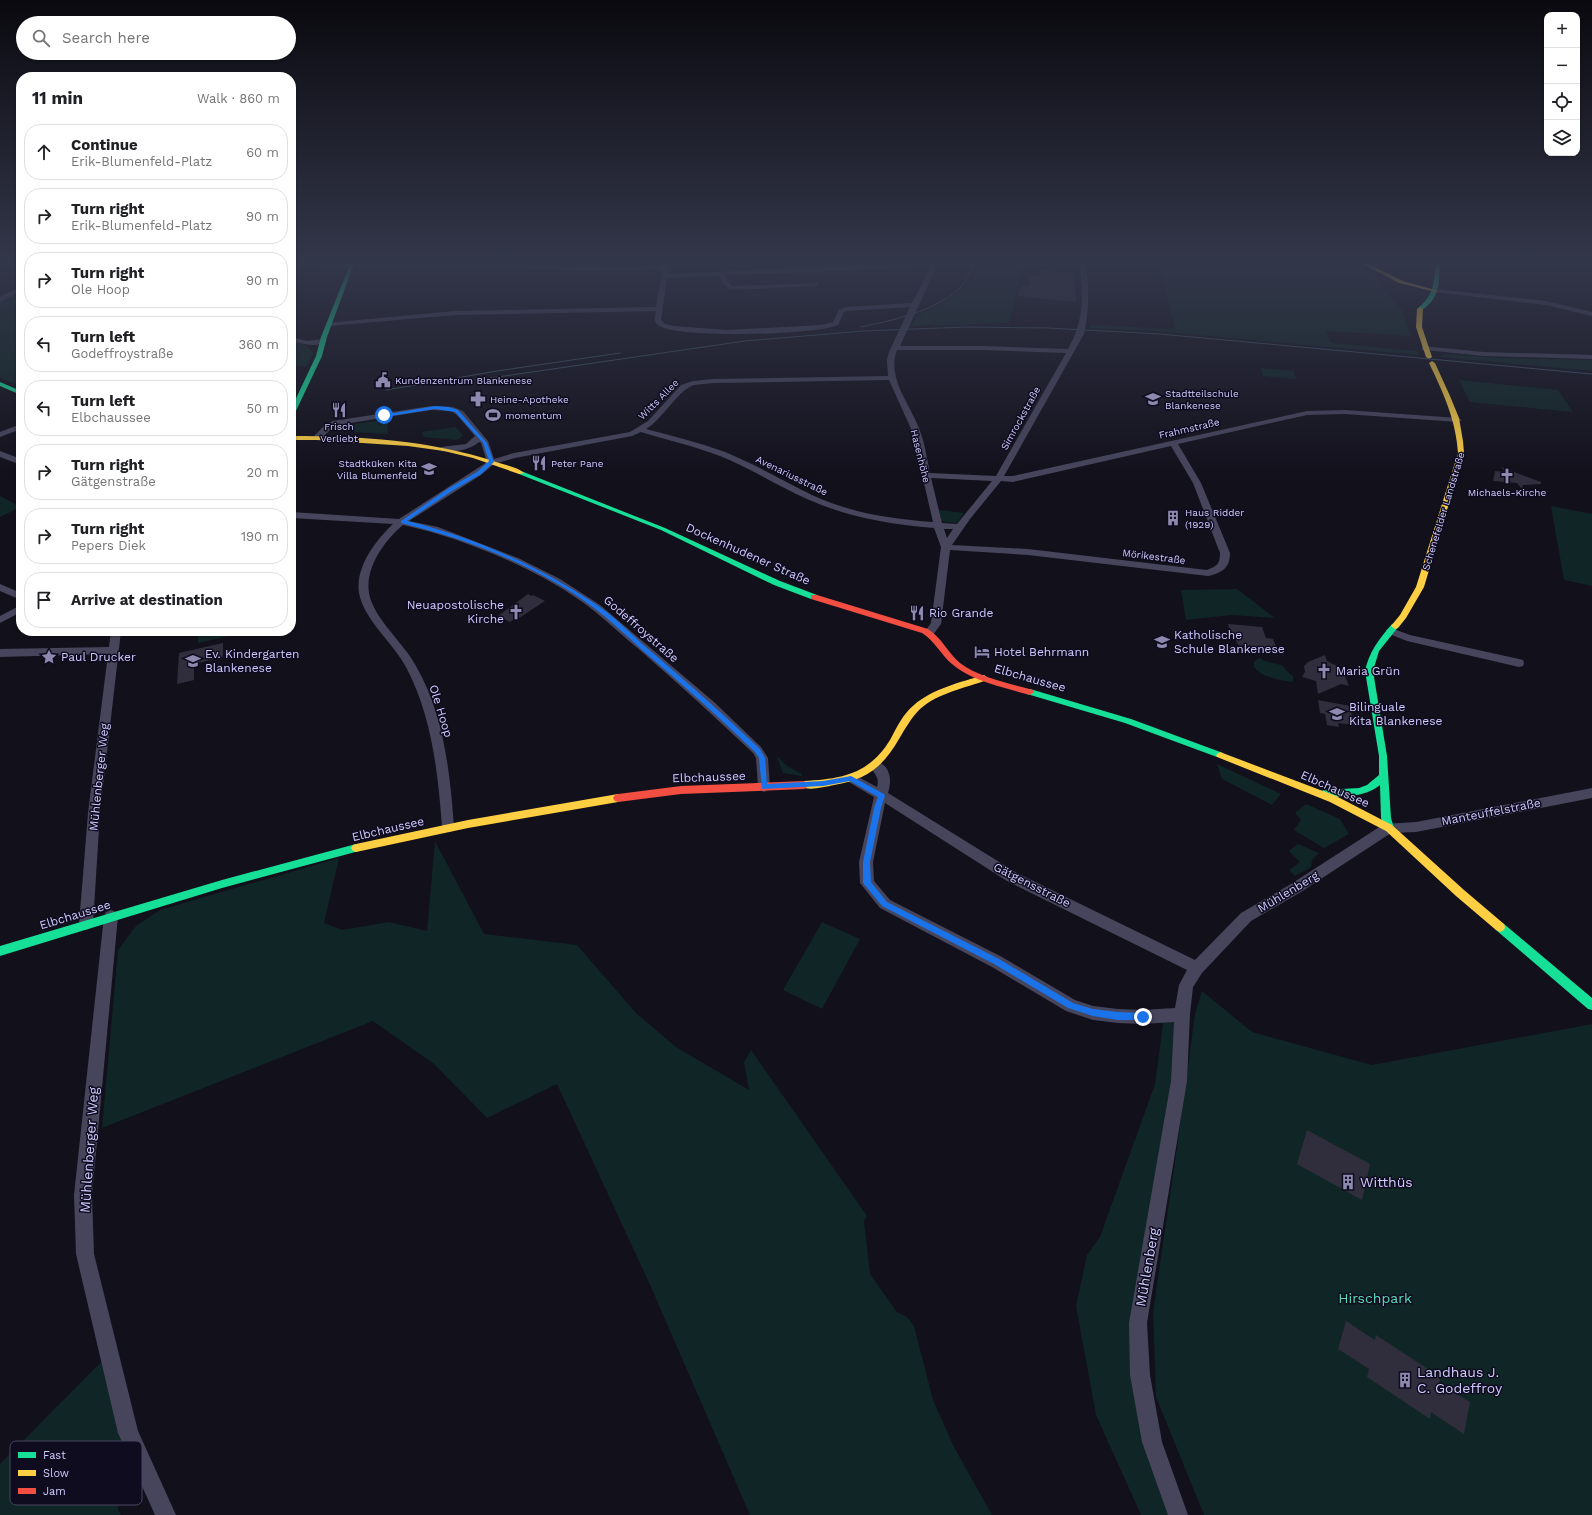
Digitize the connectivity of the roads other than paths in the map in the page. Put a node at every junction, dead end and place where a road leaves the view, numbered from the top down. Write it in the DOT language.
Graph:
graph roads {
  1 [pos="325,335"];
  2 [pos="901,335"];
  3 [pos="1080,335"];
  4 [pos="1421,335"];
  5 [pos="296,340"];
  6 [pos="323,341"];
  7 [pos="895,348"];
  8 [pos="1425,348"];
  9 [pos="1070,351"];
  10 [pos="1592,357"];
  11 [pos="892,378"];
  12 [pos="1,386"];
  13 [pos="16,391"];
  14 [pos="296,406"];
  15 [pos="1458,420"];
  16 [pos="16,428"];
  17 [pos="296,430"];
  18 [pos="641,430"];
  19 [pos="0,436"];
  20 [pos="479,436"];
  21 [pos="296,438"];
  22 [pos="314,438"];
  23 [pos="1173,443"];
  24 [pos="444,449"];
  25 [pos="0,454"];
  26 [pos="16,460"];
  27 [pos="491,462"];
  28 [pos="926,475"];
  29 [pos="998,479"];
  30 [pos="296,515"];
  31 [pos="402,522"];
  32 [pos="938,525"];
  33 [pos="958,527"];
  34 [pos="946,547"];
  35 [pos="0,587"];
  36 [pos="16,595"];
  37 [pos="16,611"];
  38 [pos="0,620"];
  39 [pos="1391,631"];
  40 [pos="929,633"];
  41 [pos="115,636"];
  42 [pos="114,650"];
  43 [pos="0,653"];
  44 [pos="1519,663"];
  45 [pos="984,678"];
  46 [pos="876,766"];
  47 [pos="1385,776"];
  48 [pos="851,778"];
  49 [pos="764,787"];
  50 [pos="1592,793"];
  51 [pos="1320,794"];
  52 [pos="882,796"];
  53 [pos="448,827"];
  54 [pos="1389,828"];
  55 [pos="111,916"];
  56 [pos="86,924"];
  57 [pos="0,951"];
  58 [pos="1197,968"];
  59 [pos="1592,1005"];
  60 [pos="1182,1014"];
  61 [pos="132,1441"];
  62 [pos="142,1463"];
  63 [pos="166,1515"];
  64 [pos="1178,1515"];
  1 -- 6 [label="main road"];
  2 -- 7 [label="street, Hasenhöhe"];
  3 -- 9 [label="street, Simrockstraße"];
  4 -- 8 [label="main road, Schenefelder Landstraße"];
  5 -- 6 [label="street"];
  6 -- 14 [label="main road"];
  7 -- 9 [label="street"];
  7 -- 11 [label="street, Hasenhöhe"];
  8 -- 10 [label="street"];
  8 -- 15 [label="main road, Schenefelder Landstraße"];
  9 -- 29 [label="street, Simrockstraße"];
  11 -- 18 [label="street, Witts Allee"];
  11 -- 28 [label="street, Hasenhöhe"];
  12 -- 13 [label="main road"];
  15 -- 23 [label="street, Frahmstraße"];
  15 -- 39 [label="main road, Schenefelder Landstraße"];
  16 -- 19 [label="street"];
  17 -- 22 [label="main road"];
  18 -- 27 [label="street, Witts Allee"];
  18 -- 32 [label="street, Avenariusstraße"];
  20 -- 22 [label="street"];
  20 -- 24 [label="street"];
  20 -- 27 [label="street"];
  21 -- 22 [label="main road, Dockenhudener Straße"];
  22 -- 24 [label="main road, Dockenhudener Straße"];
  23 -- 29 [label="street, Frahmstraße"];
  23 -- 34 [label="street, Mörikestraße"];
  24 -- 27 [label="main road, Dockenhudener Straße"];
  25 -- 26 [label="street"];
  27 -- 31 [label="street, Ole Hoop"];
  27 -- 40 [label="main road, Dockenhudener Straße"];
  28 -- 29 [label="street, Frahmstraße"];
  28 -- 32 [label="street, Hasenhöhe"];
  29 -- 33 [label="street, Simrockstraße"];
  30 -- 31 [label="street, Godeffroystraße"];
  31 -- 49 [label="street, Godeffroystraße"];
  31 -- 53 [label="street, Ole Hoop"];
  32 -- 33 [label="street"];
  32 -- 34 [label="street, Hasenhöhe"];
  33 -- 34 [label="street, Simrockstraße"];
  34 -- 40 [label="street, Hasenhöhe"];
  35 -- 36 [label="street"];
  37 -- 38 [label="street"];
  39 -- 44 [label="street"];
  39 -- 47 [label="main road, Schenefelder Landstraße"];
  40 -- 45 [label="main road, Dockenhudener Straße"];
  41 -- 42 [label="street, Mühlenberger Weg"];
  42 -- 43 [label="street"];
  42 -- 56 [label="street, Mühlenberger Weg"];
  45 -- 46 [label="main road, Elbchaussee"];
  45 -- 51 [label="main road, Elbchaussee"];
  46 -- 48 [label="main road, Elbchaussee"];
  46 -- 52 [label="street"];
  47 -- 51 [label="main road"];
  47 -- 54 [label="main road, Schenefelder Landstraße"];
  48 -- 49 [label="main road, Elbchaussee"];
  48 -- 52 [label="street, Gätgensstraße"];
  49 -- 53 [label="main road, Elbchaussee"];
  50 -- 54 [label="street, Manteuffelstraße"];
  51 -- 54 [label="main road, Elbchaussee"];
  52 -- 58 [label="street, Gätgensstraße"];
  52 -- 60 [label="street"];
  53 -- 55 [label="main road, Elbchaussee"];
  54 -- 58 [label="street, Mühlenberg"];
  54 -- 59 [label="main road, Elbchaussee"];
  55 -- 56 [label="main road, Elbchaussee"];
  55 -- 61 [label="street, Mühlenberger Weg"];
  56 -- 57 [label="main road, Elbchaussee"];
  58 -- 60 [label="street, Mühlenberg"];
  60 -- 64 [label="street, Mühlenberg"];
  62 -- 63 [label="street, Mühlenberger Weg"];
}
